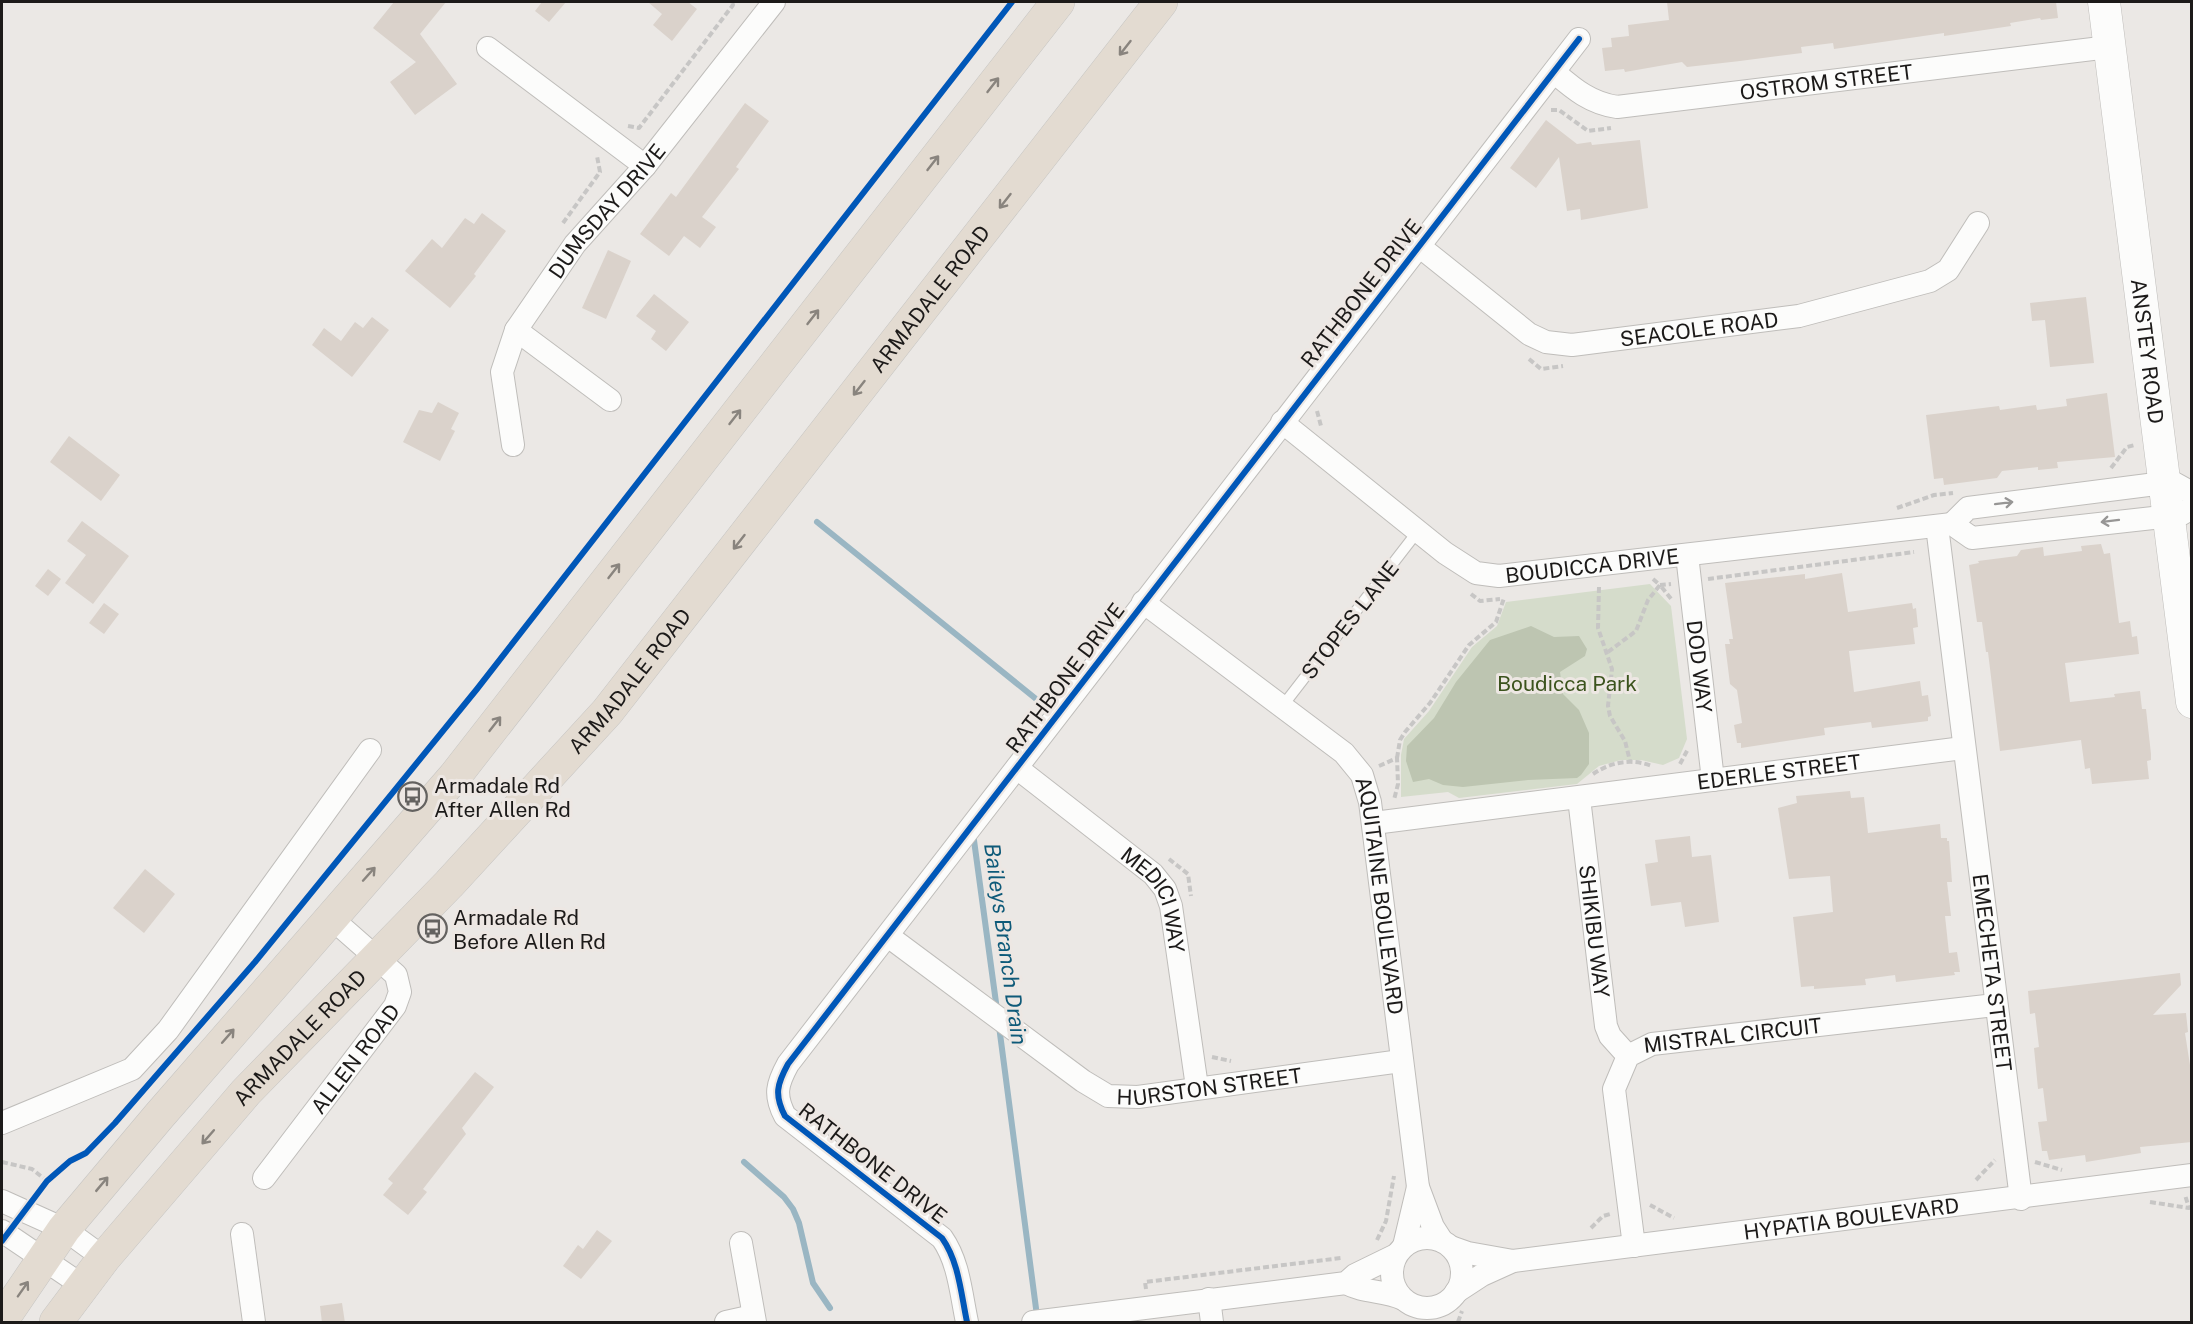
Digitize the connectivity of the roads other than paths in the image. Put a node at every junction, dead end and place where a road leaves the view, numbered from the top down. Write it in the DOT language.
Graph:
graph roads {
  1 [pos="772,2"];
  2 [pos="1058,2"];
  3 [pos="1161,2"];
  4 [pos="2104,2"];
  5 [pos="1579,39"];
  6 [pos="2109,47"];
  7 [pos="488,48"];
  8 [pos="1554,72"];
  9 [pos="645,166"];
  10 [pos="1978,223"];
  11 [pos="1419,246"];
  12 [pos="516,330"];
  13 [pos="610,400"];
  14 [pos="1282,422"];
  15 [pos="513,445"];
  16 [pos="2178,488"];
  17 [pos="2180,512"];
  18 [pos="1945,525"];
  19 [pos="1418,531"];
  20 [pos="1687,555"];
  21 [pos="1143,602"];
  22 [pos="2192,702"];
  23 [pos="1281,708"];
  24 [pos="1963,748"];
  25 [pos="370,750"];
  26 [pos="1017,768"];
  27 [pos="1713,780"];
  28 [pos="1579,798"];
  29 [pos="1374,823"];
  30 [pos="330,917"];
  31 [pos="888,936"];
  32 [pos="379,957"];
  33 [pos="1995,1005"];
  34 [pos="1628,1056"];
  35 [pos="1401,1060"];
  36 [pos="1197,1087"];
  37 [pos="2,1123"];
  38 [pos="2192,1175"];
  39 [pos="264,1178"];
  40 [pos="1418,1187"];
  41 [pos="2020,1199"];
  42 [pos="2,1201"];
  43 [pos="64,1229"];
  44 [pos="2,1230"];
  45 [pos="242,1234"];
  46 [pos="741,1243"];
  47 [pos="1447,1244"];
  48 [pos="1634,1246"];
  49 [pos="1400,1251"];
  50 [pos="45,1257"];
  51 [pos="104,1258"];
  52 [pos="1513,1261"];
  53 [pos="1346,1283"];
  54 [pos="83,1286"];
  55 [pos="1455,1294"];
  56 [pos="1209,1299"];
  57 [pos="1404,1300"];
  58 [pos="754,1319"];
  59 [pos="2,1320"];
  60 [pos="56,1323"];
  61 [pos="254,1323"];
  62 [pos="726,1323"];
  63 [pos="967,1323"];
  64 [pos="1033,1323"];
  65 [pos="1212,1323"];
  66 [pos="1418,1323"];
  67 [pos="1443,1323"];
  1 -- 9 [label="street, DUMSDAY DRIVE"];
  30 -- 2 [label="highway, one-way"];
  3 -- 32 [label="highway, ARMADALE ROAD, one-way"];
  4 -- 6 [label="street, ANSTEY ROAD"];
  5 -- 8 [label="street, RATHBONE DRIVE"];
  6 -- 8 [label="street, OSTROM STREET"];
  6 -- 16 [label="street, ANSTEY ROAD"];
  7 -- 9 [label="street"];
  8 -- 11 [label="street, RATHBONE DRIVE"];
  9 -- 12 [label="street, DUMSDAY DRIVE"];
  10 -- 11 [label="street, SEACOLE ROAD"];
  11 -- 14 [label="street, RATHBONE DRIVE"];
  12 -- 13 [label="street"];
  12 -- 15 [label="street, DUMSDAY DRIVE"];
  14 -- 19 [label="street, BOUDICCA DRIVE"];
  14 -- 21 [label="street, RATHBONE DRIVE"];
  16 -- 17 [label="street, ANSTEY ROAD"];
  18 -- 16 [label="street, one-way"];
  17 -- 18 [label="street, one-way"];
  17 -- 22 [label="street, ANSTEY ROAD"];
  18 -- 20 [label="street, BOUDICCA DRIVE"];
  18 -- 24 [label="street"];
  19 -- 20 [label="street, BOUDICCA DRIVE"];
  19 -- 23 [label="lane, STOPES LANE"];
  20 -- 27 [label="street, DOD WAY"];
  21 -- 23 [label="street, AQUITAINE BOULEVARD"];
  21 -- 26 [label="street, RATHBONE DRIVE"];
  23 -- 29 [label="street, AQUITAINE BOULEVARD"];
  24 -- 27 [label="street, EDERLE STREET"];
  24 -- 33 [label="street, EMECHETA STREET"];
  25 -- 37 [label="street"];
  26 -- 31 [label="street, RATHBONE DRIVE"];
  26 -- 36 [label="street, MEDICI WAY"];
  27 -- 28 [label="street, EDERLE STREET"];
  28 -- 29 [label="street, EDERLE STREET"];
  28 -- 34 [label="street, SHIKIBU WAY"];
  29 -- 35 [label="street, AQUITAINE BOULEVARD"];
  30 -- 32 [label="street, ALLEN ROAD"];
  43 -- 30 [label="highway, one-way"];
  31 -- 36 [label="street, HURSTON STREET"];
  31 -- 63 [label="street, RATHBONE DRIVE"];
  32 -- 39 [label="street, ALLEN ROAD"];
  32 -- 51 [label="highway, ARMADALE ROAD, one-way"];
  33 -- 34 [label="street, MISTRAL CIRCUIT"];
  33 -- 41 [label="street, EMECHETA STREET"];
  34 -- 48 [label="street, MISTRAL CIRCUIT"];
  35 -- 36 [label="street, HURSTON STREET"];
  35 -- 40 [label="street, AQUITAINE BOULEVARD"];
  38 -- 41 [label="street, HYPATIA BOULEVARD"];
  40 -- 47 [label="street"];
  40 -- 49 [label="street"];
  41 -- 48 [label="street, HYPATIA BOULEVARD"];
  42 -- 43 [label="street"];
  43 -- 50 [label="highway"];
  43 -- 51 [label="street"];
  44 -- 50 [label="street"];
  45 -- 61 [label="street"];
  46 -- 58 [label="street"];
  47 -- 49 [label="street"];
  47 -- 52 [label="street"];
  47 -- 55 [label="street"];
  48 -- 52 [label="street, HYPATIA BOULEVARD"];
  49 -- 53 [label="street"];
  49 -- 57 [label="street"];
  50 -- 54 [label="street"];
  59 -- 50 [label="highway, one-way"];
  51 -- 54 [label="highway, ARMADALE ROAD"];
  52 -- 55 [label="street"];
  53 -- 56 [label="street"];
  53 -- 57 [label="street"];
  54 -- 60 [label="highway, ARMADALE ROAD"];
  55 -- 57 [label="street"];
  55 -- 67 [label="street"];
  56 -- 64 [label="street"];
  56 -- 65 [label="street"];
  57 -- 66 [label="street"];
  58 -- 62 [label="street"];
}
